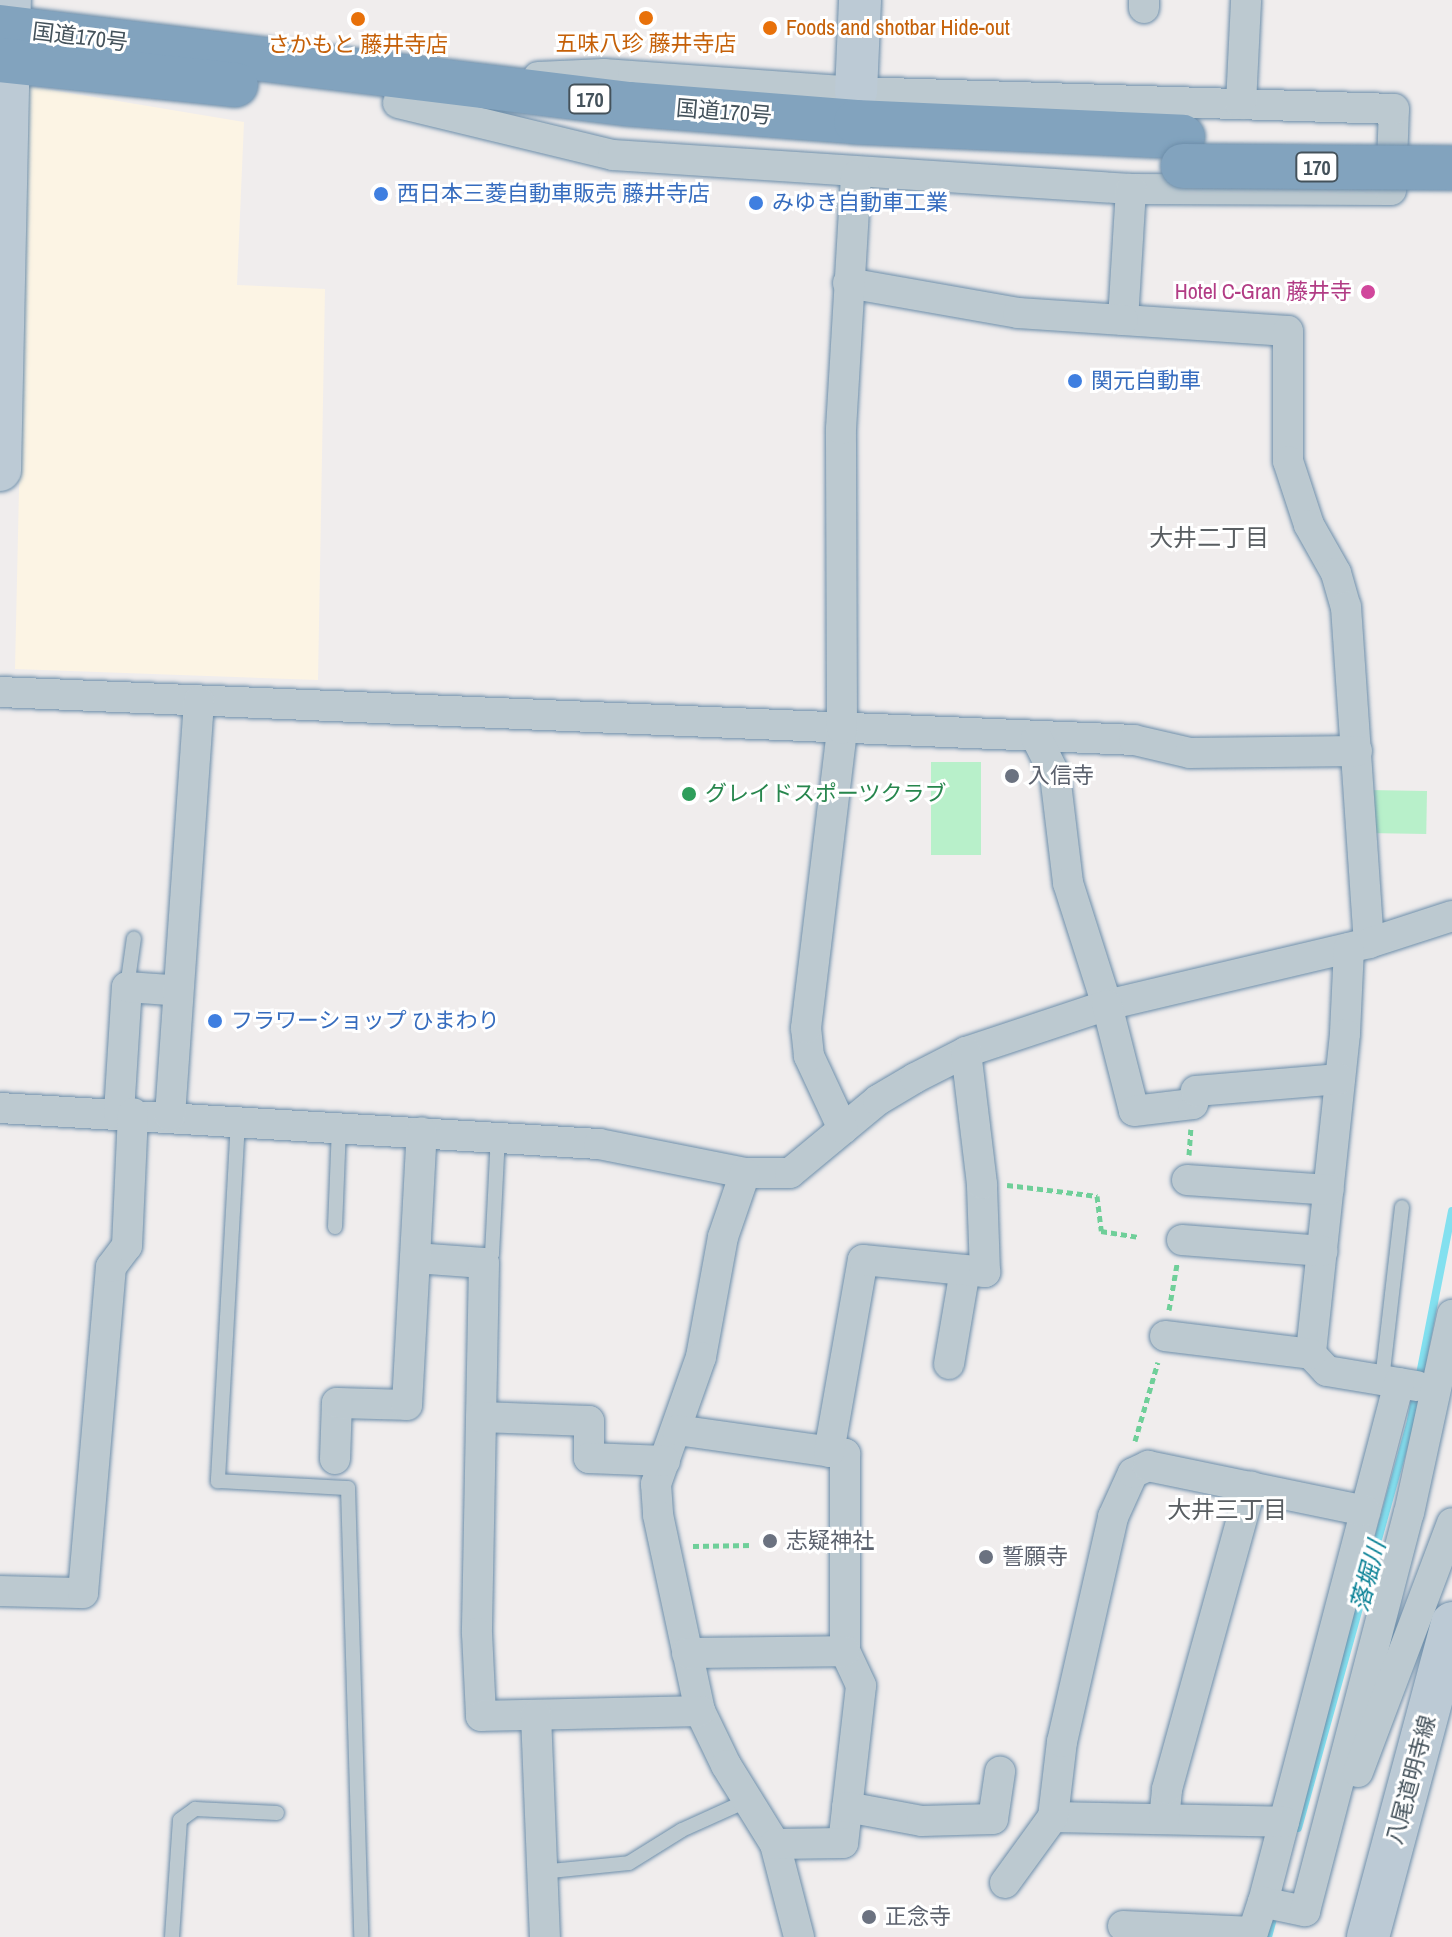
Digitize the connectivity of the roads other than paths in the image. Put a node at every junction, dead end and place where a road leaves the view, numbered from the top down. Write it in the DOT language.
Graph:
graph roads {
  1 [pos="860,0"];
  2 [pos="1246,0"];
  3 [pos="6,35"];
  4 [pos="461,81"];
  5 [pos="856,92"];
  6 [pos="398,103"];
  7 [pos="1241,104"];
  8 [pos="1452,140"];
  9 [pos="1183,152"];
  10 [pos="1452,168"];
  11 [pos="856,175"];
  12 [pos="1131,189"];
  13 [pos="848,283"];
  14 [pos="1123,320"];
  15 [pos="1,356"];
  16 [pos="0,470"];
  17 [pos="0,692"];
  18 [pos="199,701"];
  19 [pos="842,729"];
  20 [pos="1036,737"];
  21 [pos="1357,751"];
  22 [pos="1452,916"];
  23 [pos="134,938"];
  24 [pos="1359,945"];
  25 [pos="127,987"];
  26 [pos="166,990"];
  27 [pos="1107,1005"];
  28 [pos="966,1052"];
  29 [pos="1340,1079"];
  30 [pos="0,1108"];
  31 [pos="126,1113"];
  32 [pos="170,1116"];
  33 [pos="238,1120"];
  34 [pos="339,1127"];
  35 [pos="843,1129"];
  36 [pos="422,1132"];
  37 [pos="498,1137"];
  38 [pos="745,1173"];
  39 [pos="1187,1180"];
  40 [pos="1329,1190"];
  41 [pos="1402,1207"];
  42 [pos="335,1227"];
  43 [pos="1182,1240"];
  44 [pos="1323,1251"];
  45 [pos="415,1258"];
  46 [pos="484,1263"];
  47 [pos="965,1270"];
  48 [pos="1452,1315"];
  49 [pos="1165,1336"];
  50 [pos="1311,1354"];
  51 [pos="949,1364"];
  52 [pos="1410,1385"];
  53 [pos="481,1417"];
  54 [pos="677,1430"];
  55 [pos="829,1452"];
  56 [pos="335,1459"];
  57 [pos="665,1461"];
  58 [pos="1251,1486"];
  59 [pos="1365,1511"];
  60 [pos="1452,1523"];
  61 [pos="0,1591"];
  62 [pos="1452,1623"];
  63 [pos="845,1651"];
  64 [pos="687,1653"];
  65 [pos="700,1711"];
  66 [pos="536,1715"];
  67 [pos="1000,1772"];
  68 [pos="748,1800"];
  69 [pos="847,1807"];
  70 [pos="277,1813"];
  71 [pos="1053,1817"];
  72 [pos="1164,1819"];
  73 [pos="1284,1822"];
  74 [pos="775,1844"];
  75 [pos="541,1872"];
  76 [pos="1005,1883"];
  77 [pos="1285,1912"];
  78 [pos="1123,1926"];
  79 [pos="172,1937"];
  80 [pos="361,1937"];
  81 [pos="545,1937"];
  82 [pos="799,1937"];
  83 [pos="1368,1937"];
  1 -- 5 [label="street"];
  2 -- 7 [label="street"];
  3 -- 4 [label="highway, 国道170号 / 170"];
  3 -- 6 [label="highway, 国道170号 / 170"];
  3 -- 15 [label="street"];
  4 -- 5 [label="street"];
  4 -- 9 [label="highway, 国道170号 / 170"];
  5 -- 7 [label="street"];
  6 -- 9 [label="highway, 国道170号 / 170"];
  6 -- 11 [label="street"];
  7 -- 12 [label="street"];
  8 -- 9 [label="highway, 国道170号 / 170"];
  9 -- 10 [label="highway, 国道170号 / 170, bridge"];
  11 -- 12 [label="street"];
  11 -- 13 [label="street"];
  12 -- 14 [label="street"];
  13 -- 14 [label="street"];
  13 -- 19 [label="street"];
  14 -- 21 [label="street"];
  15 -- 16 [label="street"];
  17 -- 18 [label="street"];
  18 -- 19 [label="street"];
  18 -- 32 [label="street"];
  19 -- 20 [label="street"];
  19 -- 35 [label="street"];
  20 -- 21 [label="street"];
  20 -- 27 [label="street"];
  21 -- 24 [label="street"];
  22 -- 24 [label="street"];
  23 -- 25 [label="lane"];
  24 -- 27 [label="street"];
  24 -- 29 [label="street"];
  25 -- 26 [label="street"];
  25 -- 31 [label="street"];
  27 -- 28 [label="street"];
  27 -- 29 [label="street"];
  28 -- 35 [label="street"];
  28 -- 47 [label="street"];
  29 -- 40 [label="street"];
  30 -- 31 [label="street"];
  31 -- 32 [label="street"];
  31 -- 61 [label="street"];
  32 -- 33 [label="street"];
  33 -- 34 [label="street"];
  33 -- 80 [label="lane"];
  34 -- 36 [label="street"];
  34 -- 42 [label="lane"];
  35 -- 38 [label="street"];
  36 -- 37 [label="street"];
  36 -- 45 [label="street"];
  37 -- 38 [label="street"];
  37 -- 46 [label="lane"];
  38 -- 54 [label="street"];
  39 -- 40 [label="street"];
  40 -- 44 [label="street"];
  41 -- 52 [label="lane"];
  43 -- 44 [label="street"];
  44 -- 50 [label="street"];
  45 -- 46 [label="street"];
  45 -- 56 [label="street"];
  46 -- 53 [label="street"];
  47 -- 51 [label="street"];
  47 -- 55 [label="street"];
  48 -- 52 [label="street"];
  49 -- 50 [label="street"];
  50 -- 52 [label="street"];
  52 -- 59 [label="street"];
  52 -- 77 [label="street"];
  53 -- 57 [label="street"];
  53 -- 66 [label="street"];
  54 -- 55 [label="street"];
  54 -- 57 [label="street"];
  55 -- 63 [label="street"];
  57 -- 64 [label="street"];
  58 -- 59 [label="street"];
  58 -- 71 [label="street"];
  58 -- 72 [label="street"];
  59 -- 73 [label="street"];
  60 -- 77 [label="street"];
  62 -- 83 [label="street, 八尾道明寺線"];
  63 -- 64 [label="street"];
  63 -- 69 [label="street"];
  64 -- 65 [label="street"];
  65 -- 66 [label="street"];
  65 -- 68 [label="street"];
  66 -- 75 [label="street"];
  67 -- 69 [label="street"];
  68 -- 74 [label="street"];
  68 -- 75 [label="lane"];
  69 -- 74 [label="street"];
  70 -- 79 [label="lane"];
  71 -- 72 [label="street"];
  71 -- 76 [label="street"];
  72 -- 73 [label="street"];
  73 -- 77 [label="street"];
  74 -- 82 [label="street"];
  75 -- 81 [label="street"];
  77 -- 78 [label="street"];
}
